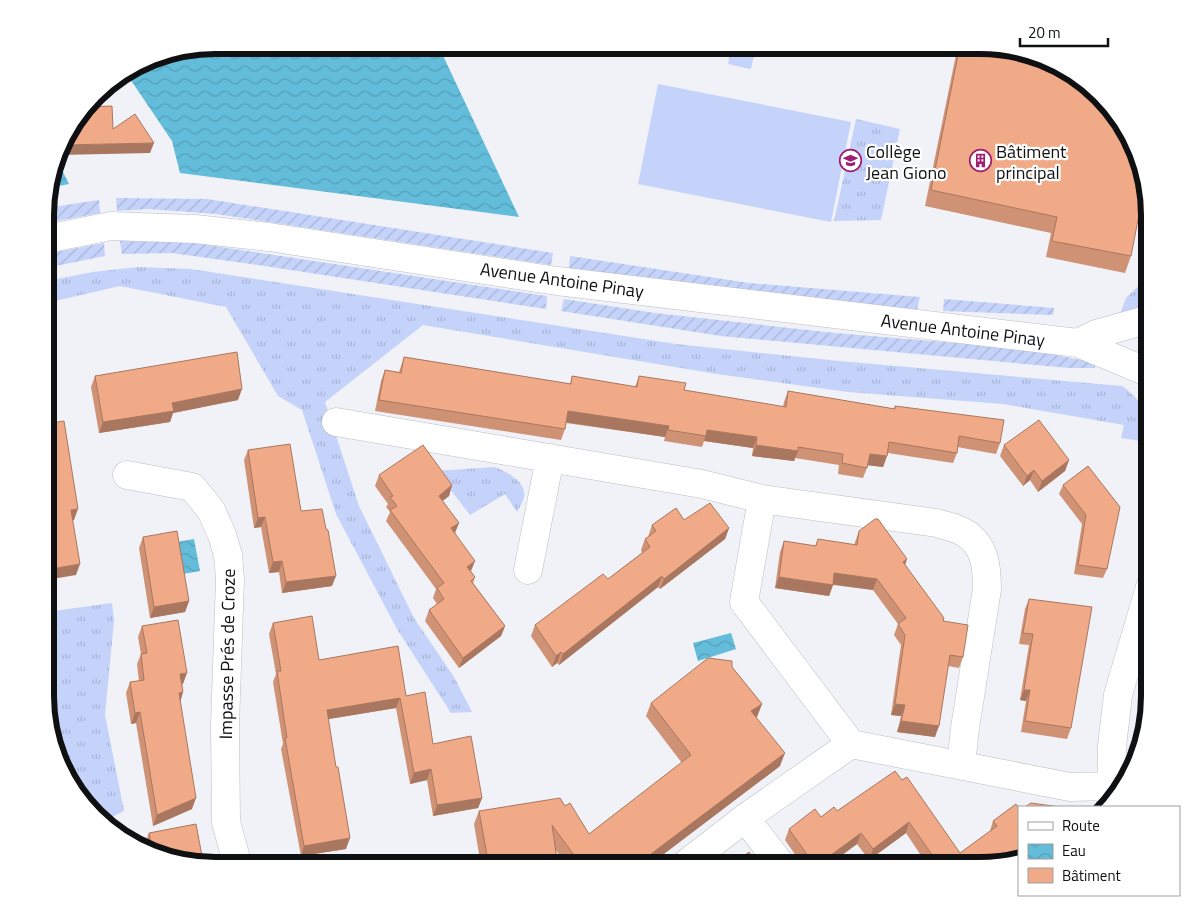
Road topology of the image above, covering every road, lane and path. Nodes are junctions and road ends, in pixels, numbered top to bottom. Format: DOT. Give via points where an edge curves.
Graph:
graph roads {
  1 [pos="54,237"];
  2 [pos="1141,322"];
  3 [pos="1078,343"];
  4 [pos="1141,369"];
  5 [pos="336,422"];
  6 [pos="550,458"];
  7 [pos="127,476"];
  8 [pos="762,499"];
  9 [pos="528,570"];
  10 [pos="1141,615"];
  11 [pos="850,744"];
  12 [pos="961,765"];
  13 [pos="1111,790"];
  14 [pos="1108,794"];
  15 [pos="745,818"];
  16 [pos="236,857"];
  17 [pos="695,857"];
  18 [pos="775,857"];
  1 -- 3 [label="street, Avenue Antoine Pinay" via="111,226 195,229 269,237 557,281"];
  2 -- 3 [label="street" via="1096,334"];
  3 -- 4 [label="street, Avenue Antoine Pinay"];
  5 -- 6 [label="street"];
  6 -- 8 [label="street" via="702,484"];
  6 -- 9 [label="street"];
  7 -- 16 [label="street, Impasse Prés de Croze" via="192,487 211,510 228,555 226,822"];
  8 -- 11 [label="street" via="744,602"];
  8 -- 12 [label="street" via="936,523 963,532 979,546 987,568 987,589"];
  10 -- 13 [label="street" via="1118,695"];
  11 -- 12 [label="street"];
  11 -- 15 [label="street"];
  12 -- 14 [label="street"];
  15 -- 17 [label="street"];
  15 -- 18 [label="street"];
}
